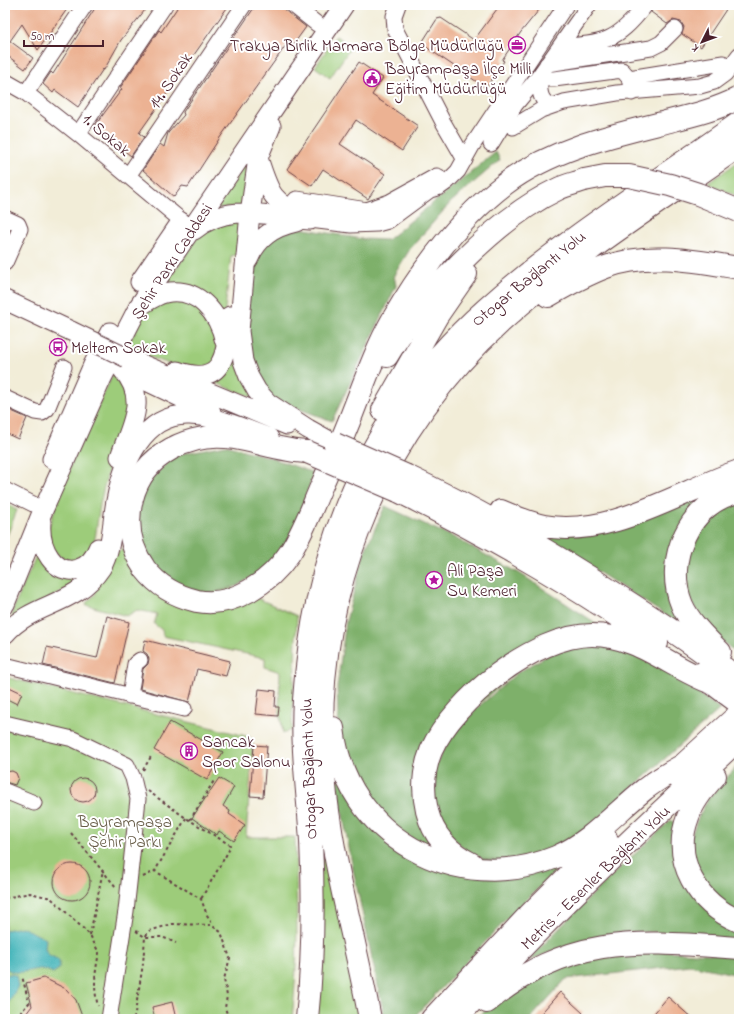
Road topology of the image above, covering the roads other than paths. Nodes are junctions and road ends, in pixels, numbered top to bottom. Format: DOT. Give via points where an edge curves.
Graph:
graph roads {
  1 [pos="85,5"];
  2 [pos="165,5"];
  3 [pos="244,5"];
  4 [pos="293,5"];
  5 [pos="331,5"];
  6 [pos="344,5"];
  7 [pos="398,5"];
  8 [pos="566,5"];
  9 [pos="589,5"];
  10 [pos="644,7"];
  11 [pos="317,24"];
  12 [pos="675,29"];
  13 [pos="560,47"];
  14 [pos="739,55"];
  15 [pos="724,63"];
  16 [pos="543,70"];
  17 [pos="629,78"];
  18 [pos="293,80"];
  19 [pos="5,81"];
  20 [pos="26,93"];
  21 [pos="632,93"];
  22 [pos="739,98"];
  23 [pos="552,106"];
  24 [pos="739,123"];
  25 [pos="513,127"];
  26 [pos="78,134"];
  27 [pos="490,144"];
  28 [pos="739,146"];
  29 [pos="258,158"];
  30 [pos="465,160"];
  31 [pos="128,176"];
  32 [pos="433,184"];
  33 [pos="297,202"];
  34 [pos="523,211"];
  35 [pos="739,211"];
  36 [pos="250,213"];
  37 [pos="5,218"];
  38 [pos="310,220"];
  39 [pos="182,221"];
  40 [pos="182,243"];
  41 [pos="241,261"];
  42 [pos="5,263"];
  43 [pos="739,268"];
  44 [pos="5,300"];
  45 [pos="139,306"];
  46 [pos="5,314"];
  47 [pos="70,338"];
  48 [pos="226,348"];
  49 [pos="124,364"];
  50 [pos="64,367"];
  51 [pos="436,391"];
  52 [pos="5,398"];
  53 [pos="246,429"];
  54 [pos="340,437"];
  55 [pos="307,452"];
  56 [pos="739,471"];
  57 [pos="402,483"];
  58 [pos="5,490"];
  59 [pos="739,492"];
  60 [pos="350,496"];
  61 [pos="37,510"];
  62 [pos="5,573"];
  63 [pos="5,604"];
  64 [pos="332,623"];
  65 [pos="5,634"];
  66 [pos="140,660"];
  67 [pos="5,665"];
  68 [pos="739,669"];
  69 [pos="739,680"];
  70 [pos="712,683"];
  71 [pos="130,696"];
  72 [pos="739,703"];
  73 [pos="184,709"];
  74 [pos="739,714"];
  75 [pos="5,722"];
  76 [pos="739,739"];
  77 [pos="739,751"];
  78 [pos="683,765"];
  79 [pos="5,791"];
  80 [pos="34,803"];
  81 [pos="488,870"];
  82 [pos="739,921"];
  83 [pos="739,948"];
  84 [pos="104,1014"];
  85 [pos="307,1019"];
  86 [pos="370,1019"];
  87 [pos="432,1019"];
  88 [pos="456,1019"];
  89 [pos="469,1019"];
  1 -- 20 [label="street"];
  2 -- 26 [label="street"];
  3 -- 31 [label="street, 14. Sokak"];
  4 -- 11 [label="street"];
  5 -- 11 [label="main road, Şehir Parkı Caddesi"];
  6 -- 18 [label="main road, Şehir Parkı Caddesi"];
  7 -- 30 [label="street" via="394,16 395,29"];
  8 -- 30 [label="street"];
  9 -- 13 [label="street"];
  10 -- 13 [label="street" via="620,34 604,42"];
  11 -- 39 [label="main road, Şehir Parkı Caddesi"];
  12 -- 16 [label="street" via="661,43 651,48"];
  13 -- 16 [label="street"];
  14 -- 21 [label="street" via="725,74 714,82 700,86"];
  15 -- 17 [label="street"];
  16 -- 17 [label="street" via="548,79 622,70"];
  16 -- 23 [label="street" via="540,95 545,104"];
  16 -- 25 [label="street"];
  16 -- 27 [label="street" via="515,105"];
  17 -- 21 [label="street"];
  18 -- 29 [label="main road"];
  18 -- 40 [label="main road, Şehir Parkı Caddesi"];
  19 -- 20 [label="street, 1. Sokak"];
  20 -- 26 [label="street, 1. Sokak"];
  21 -- 23 [label="street" via="597,96"];
  22 -- 54 [label="highway" via="696,114 579,146 544,161 505,184 450,236 415,284 392,321"];
  23 -- 25 [label="street"];
  24 -- 60 [label="highway, Otogar Bağlantı Yolu" via="566,245 479,315 448,346 413,388 373,450"];
  25 -- 27 [label="street"];
  26 -- 31 [label="street, 1. Sokak"];
  27 -- 30 [label="street"];
  28 -- 51 [label="highway, Otogar Bağlantı Yolu" via="568,267 522,303 460,362"];
  29 -- 36 [label="main road"];
  29 -- 38 [label="main road" via="269,189 278,201 285,208"];
  30 -- 32 [label="street" via="454,163"];
  31 -- 39 [label="street, 1. Sokak"];
  32 -- 33 [label="main road" via="367,212"];
  32 -- 38 [label="street" via="388,221 351,225"];
  34 -- 35 [label="highway, bridge" via="560,188 605,176 629,176 691,191"];
  34 -- 54 [label="highway" via="464,260 434,292 392,347"];
  34 -- 60 [label="highway" via="481,254 436,316 378,420 359,460"];
  36 -- 38 [label="main road"];
  36 -- 40 [label="main road" via="230,213 207,221"];
  36 -- 41 [label="main road"];
  37 -- 42 [label="street" via="18,224 20,229"];
  38 -- 41 [label="main road" via="274,229"];
  39 -- 61 [label="main road, Şehir Parkı Caddesi" via="140,282 96,358"];
  40 -- 45 [label="main road, Şehir Parkı Caddesi"];
  41 -- 48 [label="main road"];
  41 -- 54 [label="main road" via="239,331 243,361 249,377 268,403 308,429"];
  43 -- 51 [label="highway" via="653,258 607,267 571,283 539,302 515,320"];
  44 -- 47 [label="main road"];
  45 -- 48 [label="main road" via="164,294 189,294 211,310 223,334"];
  45 -- 61 [label="main road, Şehir Parkı Caddesi"];
  46 -- 47 [label="main road"];
  47 -- 49 [label="main road"];
  48 -- 49 [label="main road" via="220,365 213,372 203,376 192,376 167,367"];
  49 -- 53 [label="main road"];
  49 -- 54 [label="main road"];
  49 -- 61 [label="main road" via="135,391 136,411 107,499 95,558 90,564 73,570 59,566 50,558 43,546"];
  50 -- 52 [label="street" via="42,413"];
  51 -- 64 [label="highway, Otogar Bağlantı Yolu" via="394,452 370,499 348,556"];
  53 -- 55 [label="main road"];
  53 -- 65 [label="main road" via="189,415 175,416 151,428 132,454 122,479 107,553 101,567 88,584 71,597 27,616"];
  54 -- 55 [label="highway" via="295,544 280,565 250,590 233,598 201,602 169,590 155,581 144,567 131,539 131,503 138,481 146,469 167,450 185,442 215,437"];
  54 -- 57 [label="highway, bridge"];
  55 -- 57 [label="highway, bridge"];
  56 -- 57 [label="highway" via="622,518 582,527 545,526 526,521 450,489"];
  57 -- 69 [label="highway" via="479,511 584,574 691,644"];
  57 -- 70 [label="highway" via="458,521 578,591"];
  58 -- 61 [label="street"];
  59 -- 68 [label="highway" via="721,498 695,520 680,546 675,576 682,606 694,624"];
  60 -- 85 [label="highway, Otogar Bağlantı Yolu" via="317,597 304,697 304,760 311,842 312,958"];
  61 -- 62 [label="main road, Şehir Parkı Caddesi"];
  61 -- 63 [label="main road, Şehir Parkı Caddesi"];
  64 -- 81 [label="highway" via="332,705 335,739 342,767 350,784 374,818 402,843 449,864"];
  64 -- 86 [label="highway, Otogar Bağlantı Yolu" via="322,712 324,776 342,888"];
  66 -- 71 [label="street" via="135,664"];
  67 -- 71 [label="street"];
  70 -- 72 [label="highway"];
  70 -- 81 [label="highway" via="638,645 618,638 592,635 560,640 543,646 489,682 438,738 431,752 423,782 424,798 434,832 459,858"];
  71 -- 73 [label="street"];
  74 -- 78 [label="highway"];
  75 -- 84 [label="street" via="73,739 127,766 133,778 138,799 127,901"];
  76 -- 88 [label="highway, Metris - Esenler Bağlantı Yolu" via="606,864"];
  77 -- 82 [label="highway" via="706,786 694,803 687,818 683,846 685,863 700,894 716,909"];
  78 -- 81 [label="highway" via="650,786 588,838 567,851 524,866"];
  78 -- 87 [label="highway, Metris - Esenler Bağlantı Yolu" via="530,914"];
  79 -- 80 [label="street"];
  83 -- 89 [label="highway" via="647,942 590,948 531,970 510,983"];
}
